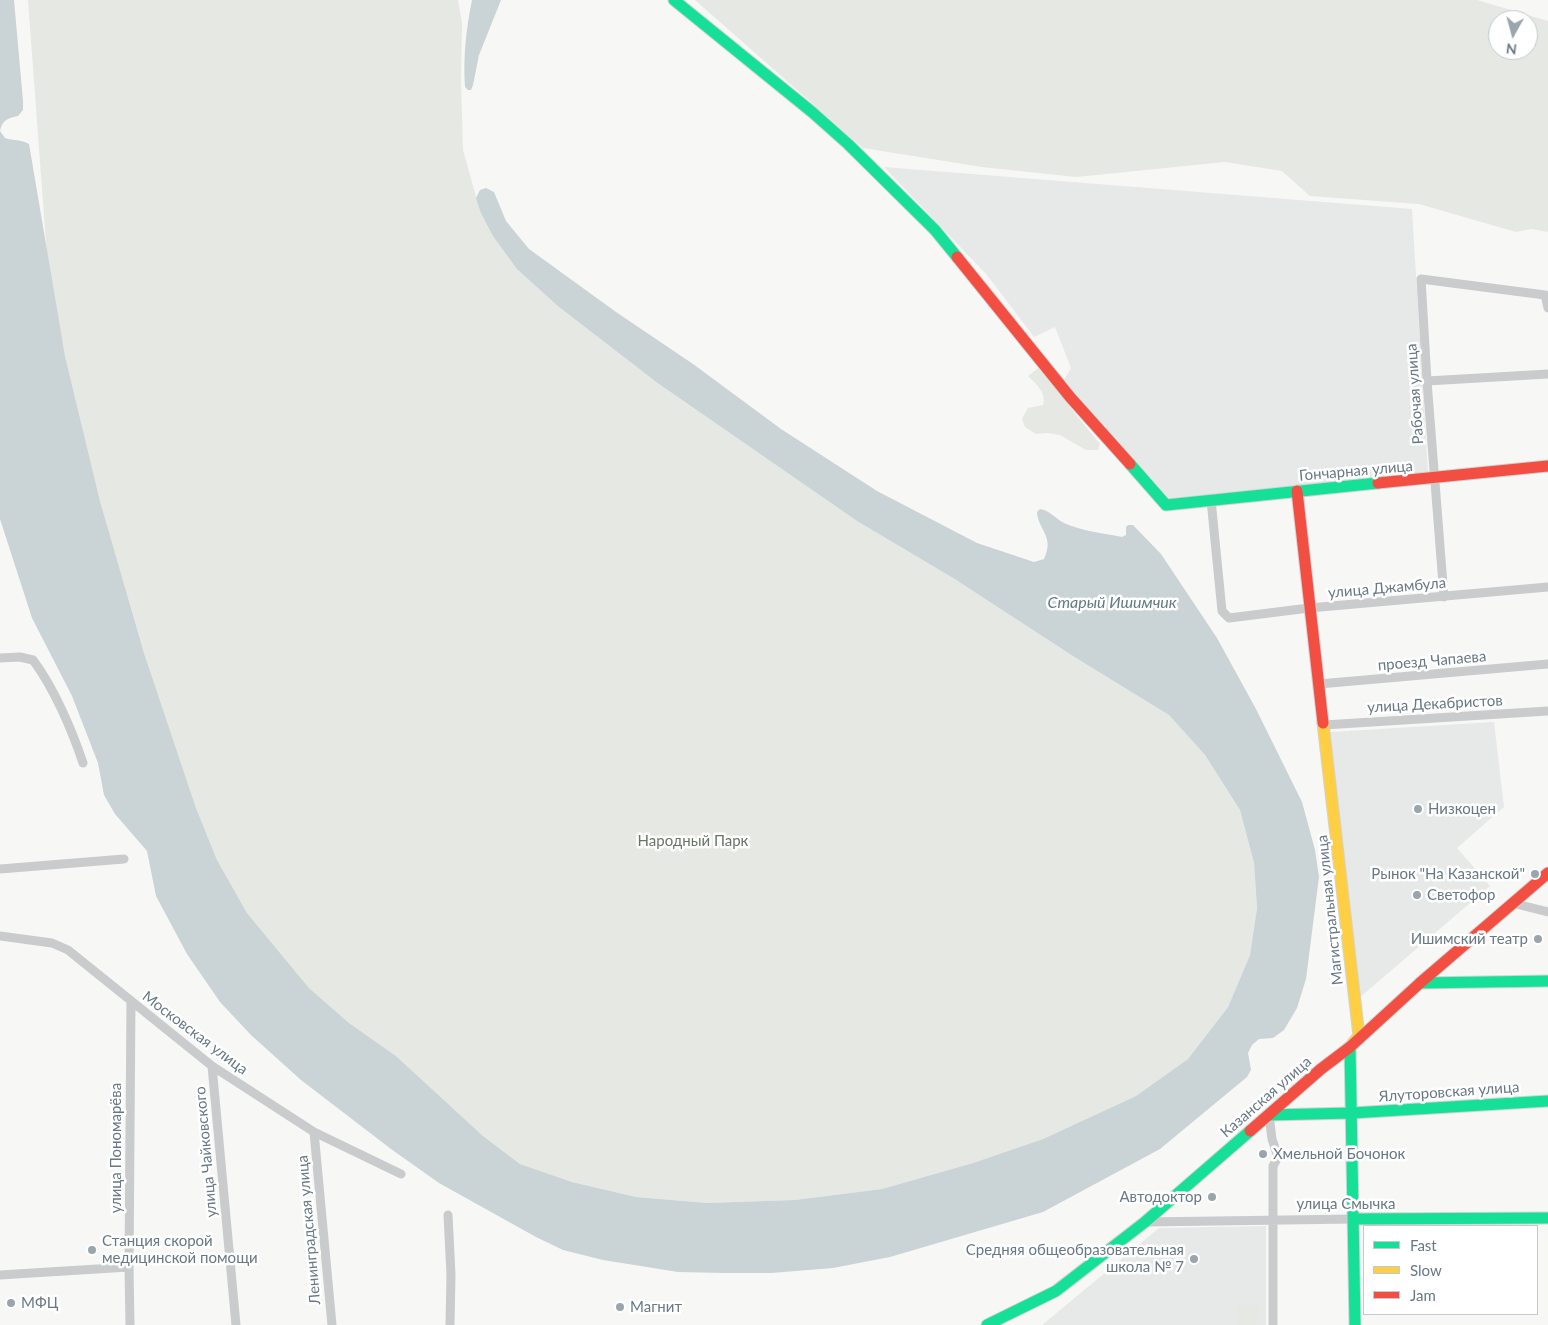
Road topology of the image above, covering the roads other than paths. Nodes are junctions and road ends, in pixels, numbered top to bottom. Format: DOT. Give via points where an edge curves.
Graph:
graph roads {
  1 [pos="674,0"];
  2 [pos="1548,308"];
  3 [pos="1548,374"];
  4 [pos="1427,381"];
  5 [pos="1548,466"];
  6 [pos="1435,478"];
  7 [pos="1297,491"];
  8 [pos="1212,500"];
  9 [pos="1548,587"];
  10 [pos="1444,597"];
  11 [pos="1309,608"];
  12 [pos="0,658"];
  13 [pos="1548,664"];
  14 [pos="1319,684"];
  15 [pos="1548,711"];
  16 [pos="1324,725"];
  17 [pos="83,763"];
  18 [pos="124,859"];
  19 [pos="0,869"];
  20 [pos="1548,873"];
  21 [pos="1512,904"];
  22 [pos="1548,912"];
  23 [pos="0,936"];
  24 [pos="1548,981"];
  25 [pos="1420,983"];
  26 [pos="131,1001"];
  27 [pos="1350,1048"];
  28 [pos="212,1066"];
  29 [pos="1312,1077"];
  30 [pos="1352,1085"];
  31 [pos="1548,1100"];
  32 [pos="1352,1113"];
  33 [pos="1269,1114"];
  34 [pos="314,1132"];
  35 [pos="401,1174"];
  36 [pos="448,1215"];
  37 [pos="1548,1218"];
  38 [pos="1272,1220"];
  39 [pos="1354,1220"];
  40 [pos="1145,1222"];
  41 [pos="1512,1222"];
  42 [pos="129,1267"];
  43 [pos="1360,1274"];
  44 [pos="0,1275"];
  45 [pos="130,1325"];
  46 [pos="236,1325"];
  47 [pos="332,1325"];
  48 [pos="450,1325"];
  49 [pos="989,1325"];
  50 [pos="1273,1325"];
  51 [pos="1355,1325"];
  1 -- 8 [label="street, Гончарная улица" via="812,112 935,230 1070,397 1166,505"];
  2 -- 4 [label="street, Рабочая улица" via="1546,295 1421,279"];
  3 -- 4 [label="street"];
  4 -- 6 [label="street, Рабочая улица"];
  5 -- 6 [label="street, Гончарная улица"];
  6 -- 7 [label="street, Гончарная улица"];
  6 -- 10 [label="street, Рабочая улица"];
  7 -- 8 [label="street, Гончарная улица"];
  7 -- 11 [label="street, Магистральная улица"];
  8 -- 11 [label="street, улица Джамбула" via="1222,611 1229,618"];
  9 -- 10 [label="street, улица Джамбула"];
  10 -- 11 [label="street, улица Джамбула"];
  11 -- 14 [label="street, Магистральная улица"];
  12 -- 17 [label="street" via="33,660 75,739"];
  13 -- 14 [label="street, проезд Чапаева"];
  14 -- 16 [label="street, Магистральная улица"];
  15 -- 16 [label="street, улица Декабристов"];
  16 -- 27 [label="street, Магистральная улица" via="1359,1036"];
  18 -- 19 [label="street"];
  20 -- 21 [label="street, Казанская улица"];
  21 -- 22 [label="street"];
  21 -- 25 [label="street, Казанская улица"];
  23 -- 26 [label="street, Московская улица" via="52,943 68,950"];
  24 -- 25 [label="street"];
  25 -- 27 [label="street, Казанская улица"];
  26 -- 28 [label="street, Московская улица"];
  26 -- 42 [label="street, улица Пономарёва"];
  27 -- 29 [label="street, Казанская улица"];
  27 -- 30 [label="street, Магистральная улица"];
  28 -- 34 [label="street, Московская улица"];
  28 -- 46 [label="street, улица Чайковского"];
  29 -- 30 [label="street" via="1334,1069 1343,1072"];
  29 -- 33 [label="street, Казанская улица"];
  30 -- 32 [label="street, Магистральная улица"];
  31 -- 32 [label="street, Ялуторовская улица"];
  32 -- 33 [label="street, Ялуторовская улица"];
  32 -- 39 [label="street, Магистральная улица"];
  33 -- 38 [label="street" via="1278,1157 1273,1166"];
  33 -- 40 [label="street, Казанская улица"];
  34 -- 35 [label="street, Московская улица"];
  34 -- 47 [label="street, Ленинградская улица"];
  36 -- 48 [label="street"];
  37 -- 41 [label="street, улица Смычка"];
  38 -- 39 [label="street, улица Смычка"];
  38 -- 40 [label="street, улица Смычка"];
  38 -- 50 [label="street"];
  39 -- 41 [label="street, улица Смычка"];
  39 -- 43 [label="street, Магистральная улица"];
  40 -- 49 [label="street, Казанская улица" via="1056,1291"];
  42 -- 44 [label="street"];
  42 -- 45 [label="street, улица Пономарёва"];
  43 -- 51 [label="street, Магистральная улица"];
}
